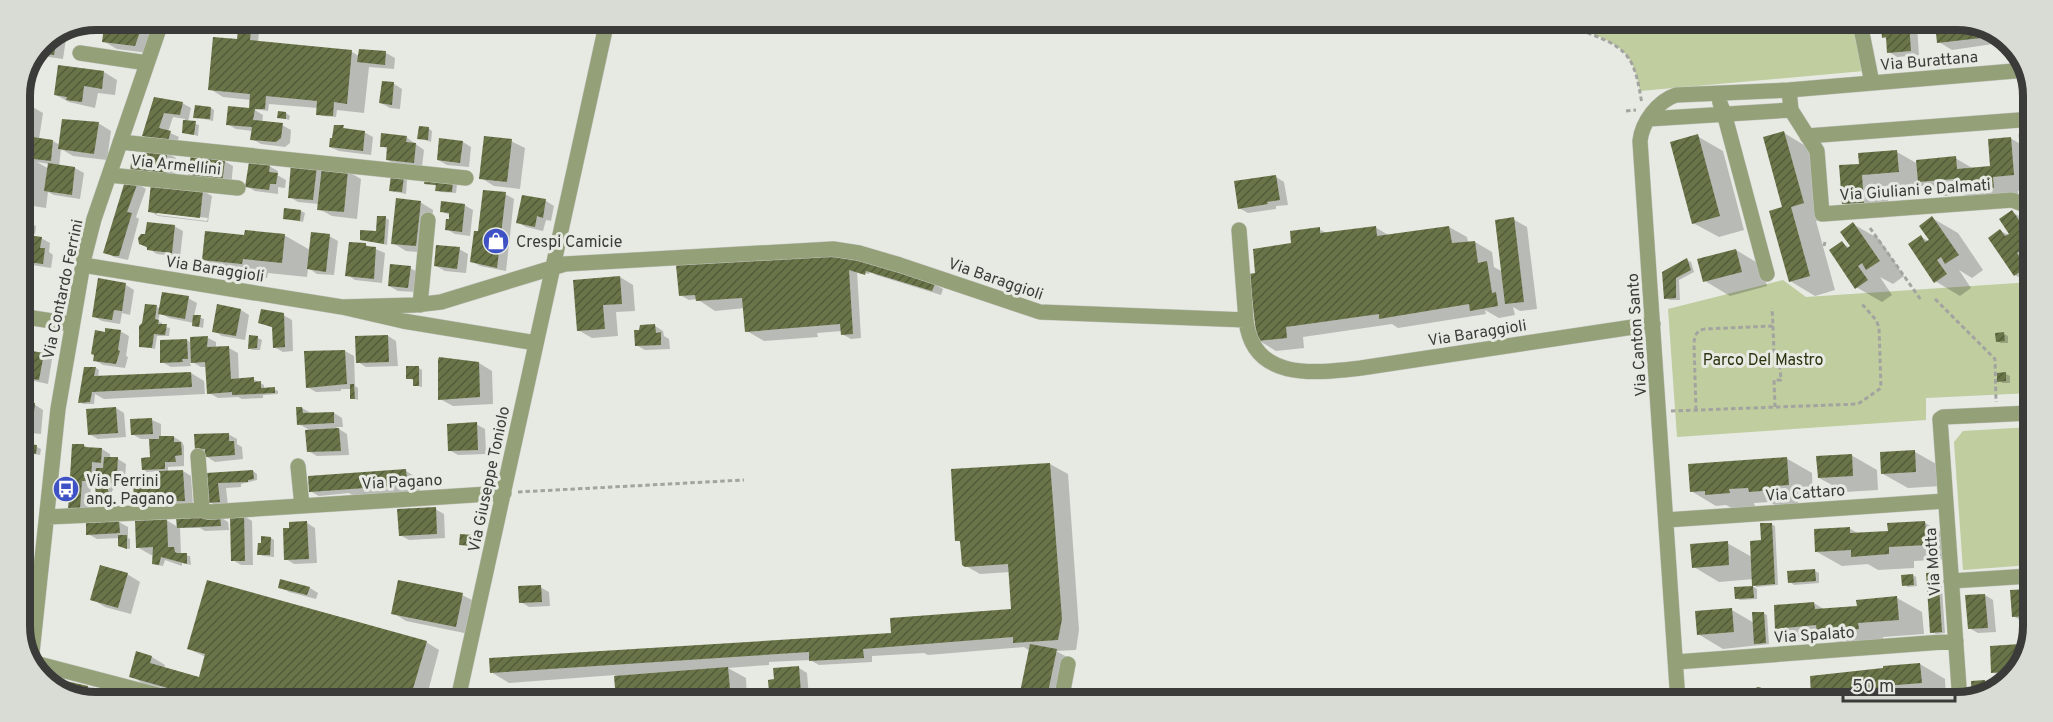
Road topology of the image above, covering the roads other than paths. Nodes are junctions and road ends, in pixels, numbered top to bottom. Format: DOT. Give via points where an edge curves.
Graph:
graph roads {
  1 [pos="159,30"];
  2 [pos="605,30"];
  3 [pos="1861,30"];
  4 [pos="80,53"];
  5 [pos="147,63"];
  6 [pos="2018,71"];
  7 [pos="1872,83"];
  8 [pos="1789,90"];
  9 [pos="1722,93"];
  10 [pos="1791,110"];
  11 [pos="1724,113"];
  12 [pos="1648,119"];
  13 [pos="2023,122"];
  14 [pos="1807,136"];
  15 [pos="120,142"];
  16 [pos="109,175"];
  17 [pos="466,178"];
  18 [pos="238,189"];
  19 [pos="2023,201"];
  20 [pos="428,220"];
  21 [pos="1239,230"];
  22 [pos="82,265"];
  23 [pos="554,266"];
  24 [pos="1767,274"];
  25 [pos="420,305"];
  26 [pos="342,307"];
  27 [pos="30,318"];
  28 [pos="1246,320"];
  29 [pos="71,324"];
  30 [pos="1653,324"];
  31 [pos="536,344"];
  32 [pos="2023,413"];
  33 [pos="198,456"];
  34 [pos="298,466"];
  35 [pos="504,493"];
  36 [pos="1945,501"];
  37 [pos="302,506"];
  38 [pos="201,510"];
  39 [pos="47,517"];
  40 [pos="1666,520"];
  41 [pos="2023,576"];
  42 [pos="1952,581"];
  43 [pos="1956,641"];
  44 [pos="33,644"];
  45 [pos="1676,662"];
  46 [pos="1068,664"];
  47 [pos="43,665"];
  48 [pos="146,692"];
  49 [pos="460,692"];
  50 [pos="1063,692"];
  51 [pos="1678,692"];
  52 [pos="1959,692"];
  1 -- 5 [label="street, Via Contardo Ferrini"];
  2 -- 23 [label="street, Via Giuseppe Toniolo"];
  3 -- 7 [label="street, Via Burattana"];
  4 -- 5 [label="street"];
  5 -- 15 [label="street, Via Contardo Ferrini"];
  6 -- 7 [label="street, Via Burattana"];
  7 -- 8 [label="street, Via Burattana"];
  8 -- 9 [label="street, Via Canton Santo"];
  8 -- 10 [label="street, Via Giuliani e Dalmati"];
  9 -- 11 [label="street" via="1719,101"];
  9 -- 12 [label="street, Via Canton Santo" via="1669,97"];
  10 -- 11 [label="street"];
  10 -- 14 [label="street, Via Giuliani e Dalmati"];
  11 -- 12 [label="street"];
  11 -- 24 [label="street"];
  12 -- 30 [label="street, Via Canton Santo" via="1640,141"];
  13 -- 14 [label="street"];
  14 -- 19 [label="street, Via Giuliani e Dalmati" via="1817,154 1822,214"];
  15 -- 16 [label="street, Via Contardo Ferrini"];
  15 -- 17 [label="street"];
  16 -- 18 [label="street, Via Armellini"];
  16 -- 22 [label="street, Via Contardo Ferrini"];
  20 -- 25 [label="street"];
  21 -- 28 [label="street"];
  22 -- 26 [label="street, Via Baraggioli"];
  22 -- 29 [label="street, Via Contardo Ferrini"];
  23 -- 25 [label="street, Via Baraggioli"];
  23 -- 28 [label="street, Via Baraggioli" via="833,249 900,264 1040,312"];
  23 -- 31 [label="street, Via Giuseppe Toniolo"];
  25 -- 26 [label="street, Via Baraggioli"];
  26 -- 31 [label="street, Via Baraggioli"];
  27 -- 29 [label="street"];
  28 -- 30 [label="street, Via Baraggioli" via="1253,346 1264,358 1285,368 1312,372"];
  29 -- 39 [label="street, Via Contardo Ferrini"];
  30 -- 40 [label="street, Via Canton Santo"];
  31 -- 35 [label="street, Via Giuseppe Toniolo"];
  32 -- 36 [label="street, Via Motta" via="1943,417 1940,421"];
  33 -- 38 [label="street"];
  34 -- 37 [label="street"];
  35 -- 37 [label="street, Via Pagano"];
  35 -- 49 [label="street, Via Giuseppe Toniolo"];
  36 -- 40 [label="street, Via Cattaro"];
  36 -- 42 [label="street, Via Motta"];
  37 -- 38 [label="street, Via Pagano"];
  38 -- 39 [label="street, Via Pagano"];
  39 -- 44 [label="street, Via Contardo Ferrini"];
  40 -- 45 [label="street, Via Canton Santo"];
  41 -- 42 [label="street"];
  42 -- 43 [label="street, Via Motta"];
  43 -- 45 [label="street, Via Spalato"];
  43 -- 52 [label="street, Via Motta"];
  45 -- 51 [label="street, Via Canton Santo"];
  46 -- 50 [label="street"];
  47 -- 48 [label="street, Via Contardo Ferrini"];
}
